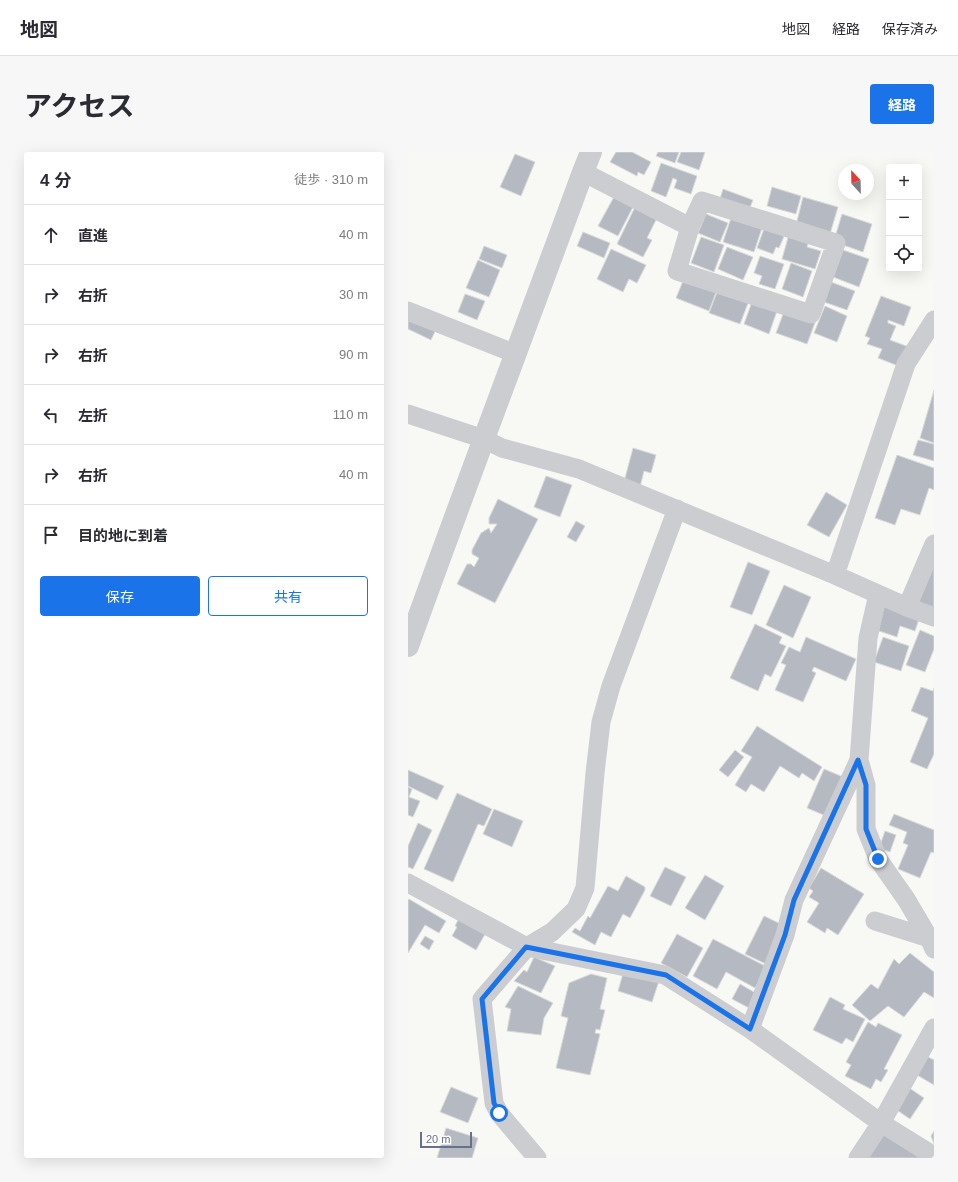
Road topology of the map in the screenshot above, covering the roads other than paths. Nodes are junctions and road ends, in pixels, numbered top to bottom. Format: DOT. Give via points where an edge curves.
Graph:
graph roads {
  1 [pos="591,152"];
  2 [pos="583,172"];
  3 [pos="690,227"];
  4 [pos="408,311"];
  5 [pos="934,320"];
  6 [pos="516,354"];
  7 [pos="408,414"];
  8 [pos="484,439"];
  9 [pos="677,509"];
  10 [pos="934,544"];
  11 [pos="835,575"];
  12 [pos="878,594"];
  13 [pos="906,607"];
  14 [pos="934,617"];
  15 [pos="408,646"];
  16 [pos="858,760"];
  17 [pos="408,883"];
  18 [pos="875,921"];
  19 [pos="932,943"];
  20 [pos="526,947"];
  21 [pos="934,1028"];
  22 [pos="750,1029"];
  23 [pos="881,1123"];
  24 [pos="934,1156"];
  25 [pos="537,1158"];
  26 [pos="858,1158"];
  1 -- 2 [label="street"];
  2 -- 3 [label="street"];
  2 -- 6 [label="street"];
  3 -- 3 [label="street" via="702,201 836,243 811,314 677,271"];
  4 -- 6 [label="street"];
  5 -- 11 [label="street" via="906,364"];
  6 -- 8 [label="street"];
  7 -- 8 [label="street"];
  8 -- 9 [label="street" via="502,448 579,469"];
  8 -- 15 [label="street"];
  9 -- 11 [label="street"];
  9 -- 20 [label="street" via="611,686 601,722 585,888 576,909 552,932"];
  10 -- 13 [label="street"];
  11 -- 12 [label="street"];
  12 -- 13 [label="street"];
  12 -- 16 [label="street" via="868,638"];
  13 -- 14 [label="street"];
  16 -- 19 [label="street" via="866,785 866,829 878,859 906,898"];
  16 -- 22 [label="street" via="794,900 785,935"];
  17 -- 20 [label="street"];
  18 -- 19 [label="street"];
  20 -- 22 [label="street" via="666,975"];
  20 -- 25 [label="street" via="482,999 494,1103 499,1113"];
  21 -- 23 [label="street"];
  22 -- 23 [label="street"];
  23 -- 24 [label="street"];
  23 -- 26 [label="street"];
}
